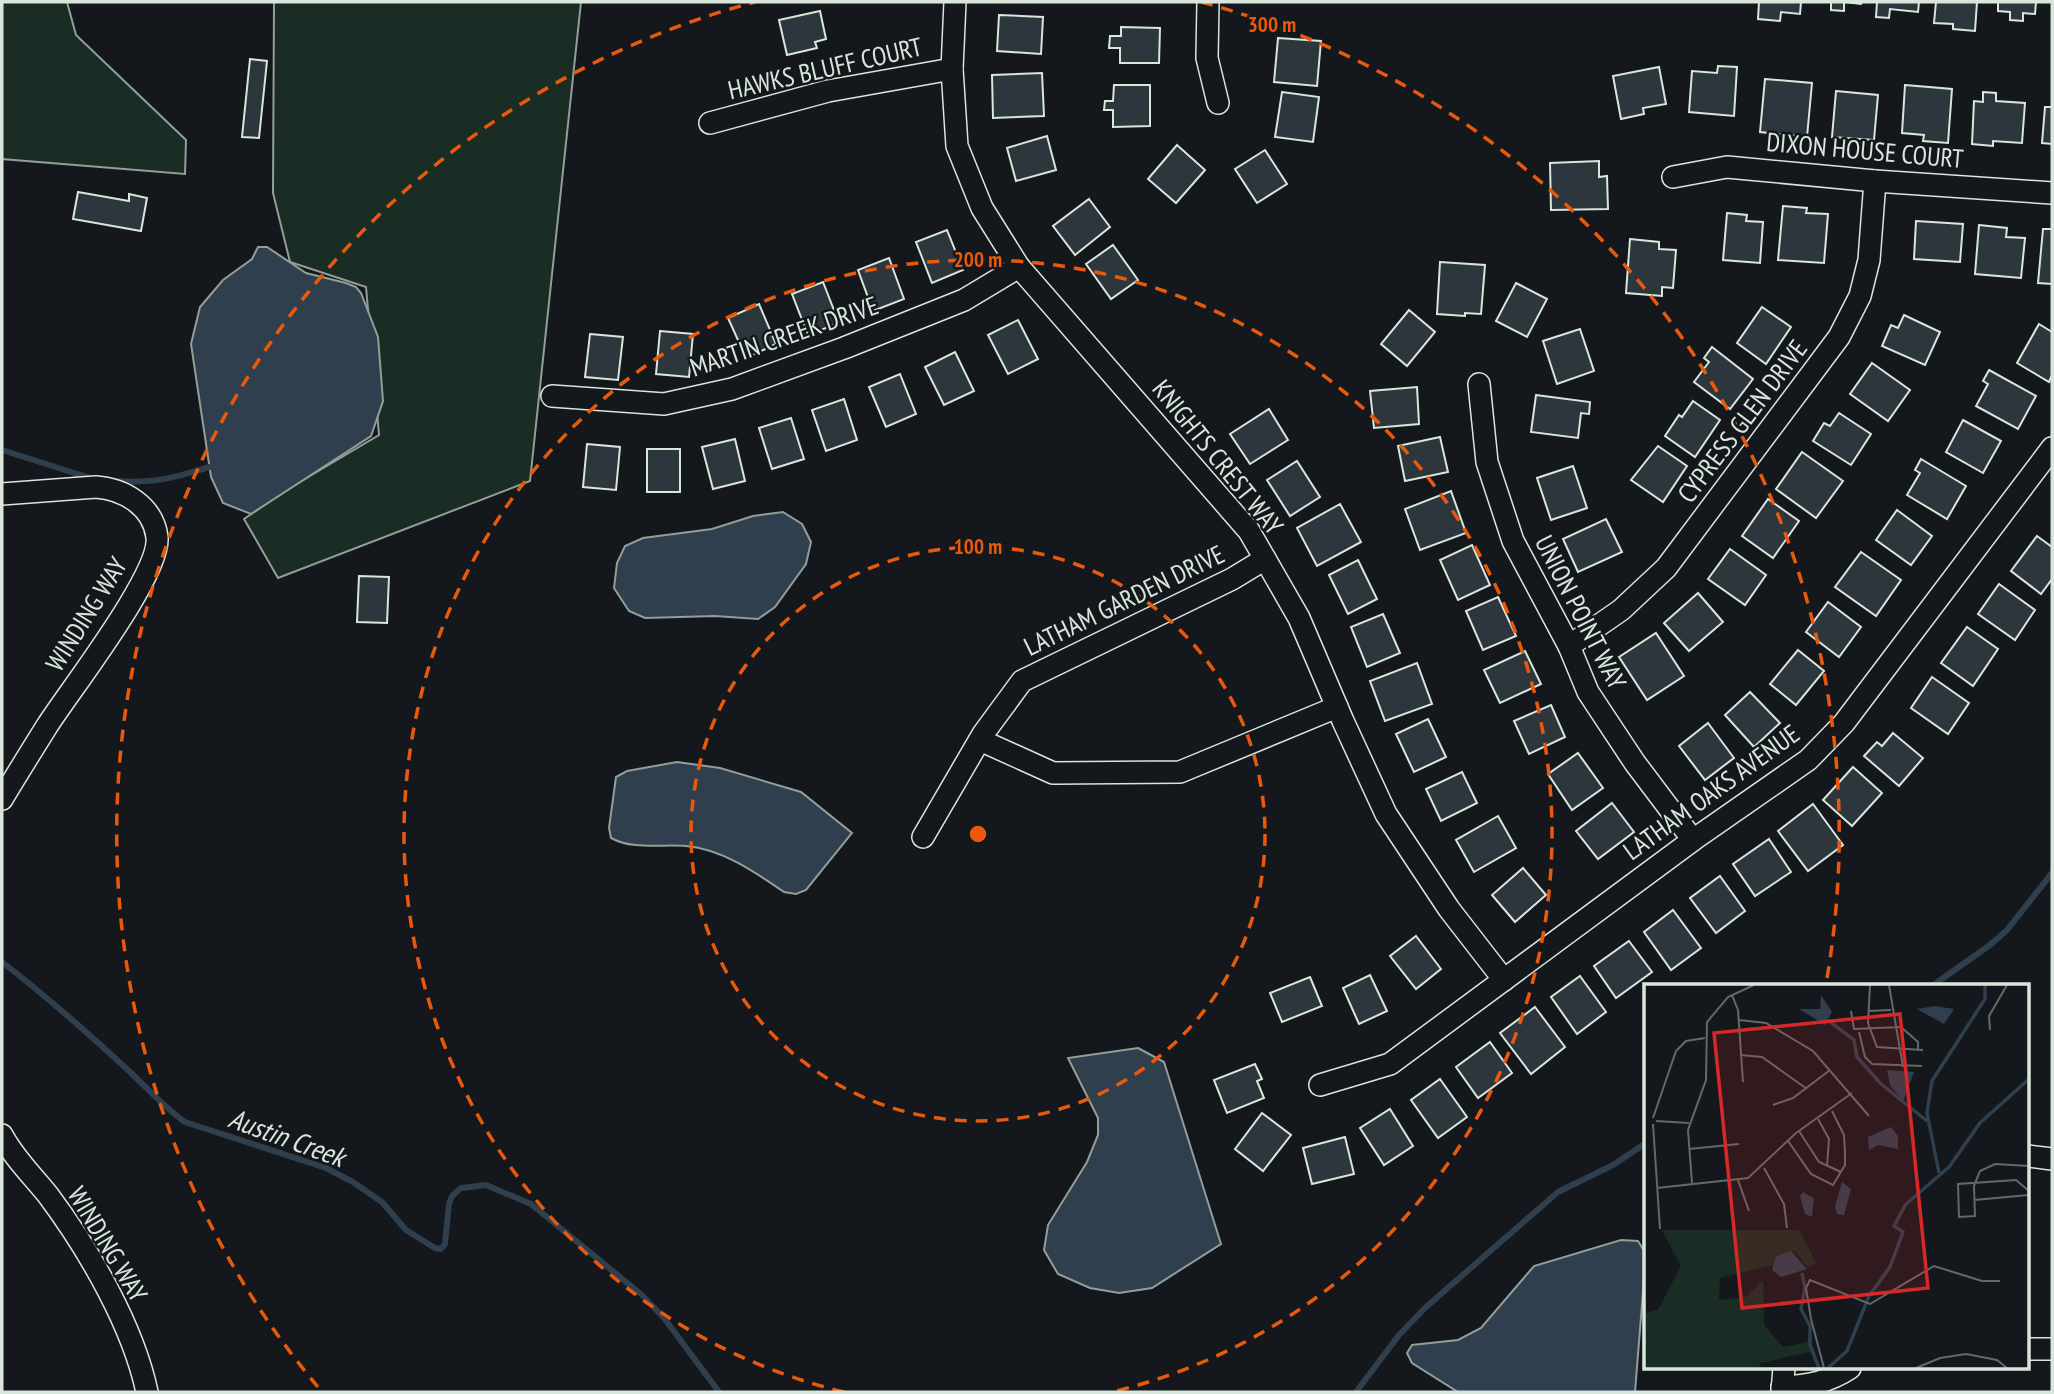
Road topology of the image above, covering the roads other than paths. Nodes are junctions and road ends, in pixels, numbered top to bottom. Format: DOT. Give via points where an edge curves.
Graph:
graph roads {
  1 [pos="955,2"];
  2 [pos="1208,2"];
  3 [pos="952,69"];
  4 [pos="1219,103"];
  5 [pos="710,123"];
  6 [pos="1673,177"];
  7 [pos="1875,181"];
  8 [pos="2052,193"];
  9 [pos="1019,267"];
  10 [pos="1479,384"];
  11 [pos="552,396"];
  12 [pos="2052,448"];
  13 [pos="2,494"];
  14 [pos="1265,559"];
  15 [pos="1569,646"];
  16 [pos="1337,707"];
  17 [pos="980,740"];
  18 [pos="2,799"];
  19 [pos="923,837"];
  20 [pos="1693,840"];
  21 [pos="1504,980"];
  22 [pos="1320,1085"];
  23 [pos="2,1135"];
  24 [pos="2030,1156"];
  25 [pos="2052,1159"];
  26 [pos="2030,1349"];
  27 [pos="2052,1349"];
  28 [pos="1847,1370"];
  29 [pos="1782,1382"];
  30 [pos="147,1392"];
  1 -- 3 [label="street, KNIGHTS CREST WAY"];
  2 -- 4 [label="street" via="1207,58"];
  3 -- 5 [label="street, HAWKS BLUFF COURT" via="828,91"];
  3 -- 9 [label="street, KNIGHTS CREST WAY" via="957,146 982,208"];
  6 -- 7 [label="street, DIXON HOUSE COURT" via="1727,167"];
  7 -- 8 [label="street, DIXON HOUSE COURT"];
  7 -- 15 [label="street, CYPRESS GLEN DRIVE" via="1869,260 1860,296 1839,337 1666,568 1621,610"];
  9 -- 11 [label="street, MARTIN CREEK DRIVE" via="964,300 732,389 664,404"];
  9 -- 14 [label="street, KNIGHTS CREST WAY" via="1249,531"];
  10 -- 15 [label="street, UNION POINT WAY" via="1488,462 1513,541"];
  12 -- 20 [label="street, LATHAM OAKS AVENUE" via="1844,723 1808,760"];
  13 -- 18 [label="street, WINDING WAY" via="111,488 144,509 157,539 135,597"];
  14 -- 16 [label="street, KNIGHTS CREST WAY" via="1299,618"];
  14 -- 17 [label="street, LATHAM GARDEN DRIVE" via="1022,681"];
  15 -- 20 [label="street, UNION POINT WAY" via="1588,692"];
  16 -- 17 [label="street" via="1180,772 1053,773"];
  16 -- 21 [label="street, KNIGHTS CREST WAY" via="1386,814 1449,909"];
  17 -- 19 [label="street, LATHAM GARDEN DRIVE"];
  20 -- 21 [label="street, LATHAM OAKS AVENUE"];
  21 -- 22 [label="street, LATHAM OAKS AVENUE" via="1390,1064"];
  23 -- 30 [label="street, WINDING WAY" via="12,1154 48,1195 115,1305 140,1362"];
  24 -- 25 [label="street"];
  26 -- 27 [label="street"];
  28 -- 29 [label="street" via="1806,1387"];
}
